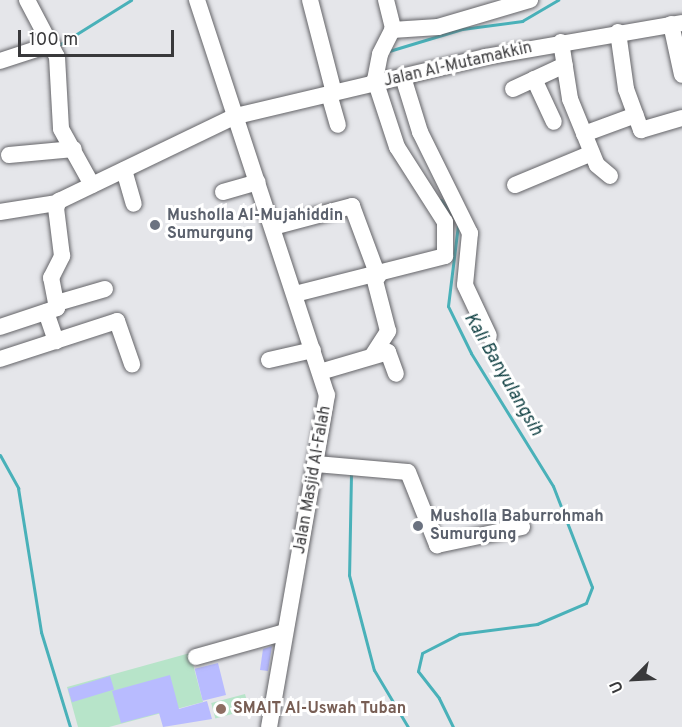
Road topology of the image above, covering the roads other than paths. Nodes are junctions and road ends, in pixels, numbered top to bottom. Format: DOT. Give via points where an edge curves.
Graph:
graph roads {
  1 [pos="27,0"];
  2 [pos="197,0"];
  3 [pos="310,0"];
  4 [pos="386,0"];
  5 [pos="531,0"];
  6 [pos="508,4"];
  7 [pos="676,24"];
  8 [pos="392,30"];
  9 [pos="618,32"];
  10 [pos="561,42"];
  11 [pos="53,47"];
  12 [pos="0,62"];
  13 [pos="565,65"];
  14 [pos="682,75"];
  15 [pos="402,77"];
  16 [pos="534,79"];
  17 [pos="376,83"];
  18 [pos="513,89"];
  19 [pos="332,93"];
  20 [pos="636,115"];
  21 [pos="236,116"];
  22 [pos="682,118"];
  23 [pos="554,122"];
  24 [pos="338,125"];
  25 [pos="584,134"];
  26 [pos="74,149"];
  27 [pos="592,153"];
  28 [pos="9,155"];
  29 [pos="124,170"];
  30 [pos="610,176"];
  31 [pos="258,182"];
  32 [pos="92,185"];
  33 [pos="515,185"];
  34 [pos="223,192"];
  35 [pos="57,203"];
  36 [pos="134,204"];
  37 [pos="0,212"];
  38 [pos="273,227"];
  39 [pos="376,277"];
  40 [pos="105,289"];
  41 [pos="295,294"];
  42 [pos="52,308"];
  43 [pos="0,327"];
  44 [pos="489,336"];
  45 [pos="56,341"];
  46 [pos="313,350"];
  47 [pos="372,356"];
  48 [pos="0,359"];
  49 [pos="269,360"];
  50 [pos="132,364"];
  51 [pos="321,372"];
  52 [pos="396,374"];
  53 [pos="316,464"];
  54 [pos="522,526"];
  55 [pos="285,632"];
  56 [pos="196,657"];
  57 [pos="269,727"];
  1 -- 11 [label="street"];
  2 -- 21 [label="street, Jalan Masjid Al-Falah"];
  3 -- 19 [label="street"];
  4 -- 8 [label="street"];
  5 -- 6 [label="street"];
  6 -- 8 [label="street" via="438,27"];
  7 -- 9 [label="street, Jalan Al-Mutamakkin"];
  7 -- 14 [label="street"];
  8 -- 17 [label="street" via="379,56"];
  9 -- 10 [label="street, Jalan Al-Mutamakkin"];
  9 -- 20 [label="street" via="626,88"];
  10 -- 13 [label="street"];
  10 -- 15 [label="street, Jalan Al-Mutamakkin"];
  11 -- 12 [label="street"];
  11 -- 26 [label="street" via="60,124"];
  13 -- 16 [label="street"];
  13 -- 25 [label="street" via="570,98"];
  15 -- 17 [label="street, Jalan Al-Mutamakkin"];
  15 -- 44 [label="street" via="420,132 470,235 465,285"];
  16 -- 18 [label="street"];
  16 -- 23 [label="street"];
  17 -- 19 [label="street, Jalan Al-Mutamakkin"];
  17 -- 39 [label="street" via="397,147 445,222 445,254"];
  19 -- 21 [label="street, Jalan Al-Mutamakkin"];
  19 -- 24 [label="street"];
  20 -- 22 [label="street" via="643,130"];
  20 -- 25 [label="street"];
  21 -- 29 [label="street, Jalan Al-Mutamakkin"];
  21 -- 31 [label="street, Jalan Masjid Al-Falah"];
  25 -- 27 [label="street"];
  26 -- 28 [label="street"];
  26 -- 32 [label="street"];
  27 -- 30 [label="street" via="598,166"];
  27 -- 33 [label="street"];
  29 -- 32 [label="street, Jalan Al-Mutamakkin"];
  29 -- 36 [label="street"];
  31 -- 34 [label="street"];
  31 -- 38 [label="street, Jalan Masjid Al-Falah"];
  32 -- 35 [label="street, Jalan Al-Mutamakkin"];
  35 -- 37 [label="street, Jalan Al-Mutamakkin"];
  35 -- 42 [label="street" via="62,256 51,278"];
  38 -- 39 [label="street" via="352,206"];
  38 -- 41 [label="street, Jalan Masjid Al-Falah"];
  39 -- 41 [label="street"];
  39 -- 47 [label="street" via="388,331"];
  40 -- 42 [label="street"];
  41 -- 46 [label="street, Jalan Masjid Al-Falah"];
  42 -- 43 [label="street"];
  42 -- 45 [label="street"];
  45 -- 48 [label="street"];
  45 -- 50 [label="street" via="118,321"];
  46 -- 49 [label="street"];
  46 -- 51 [label="street, Jalan Masjid Al-Falah"];
  47 -- 51 [label="street"];
  47 -- 52 [label="street" via="388,352"];
  51 -- 53 [label="street, Jalan Masjid Al-Falah" via="327,399"];
  53 -- 54 [label="street" via="408,472 437,545"];
  53 -- 55 [label="street, Jalan Masjid Al-Falah"];
  55 -- 56 [label="street"];
  55 -- 57 [label="street, Jalan Masjid Al-Falah"];
}
